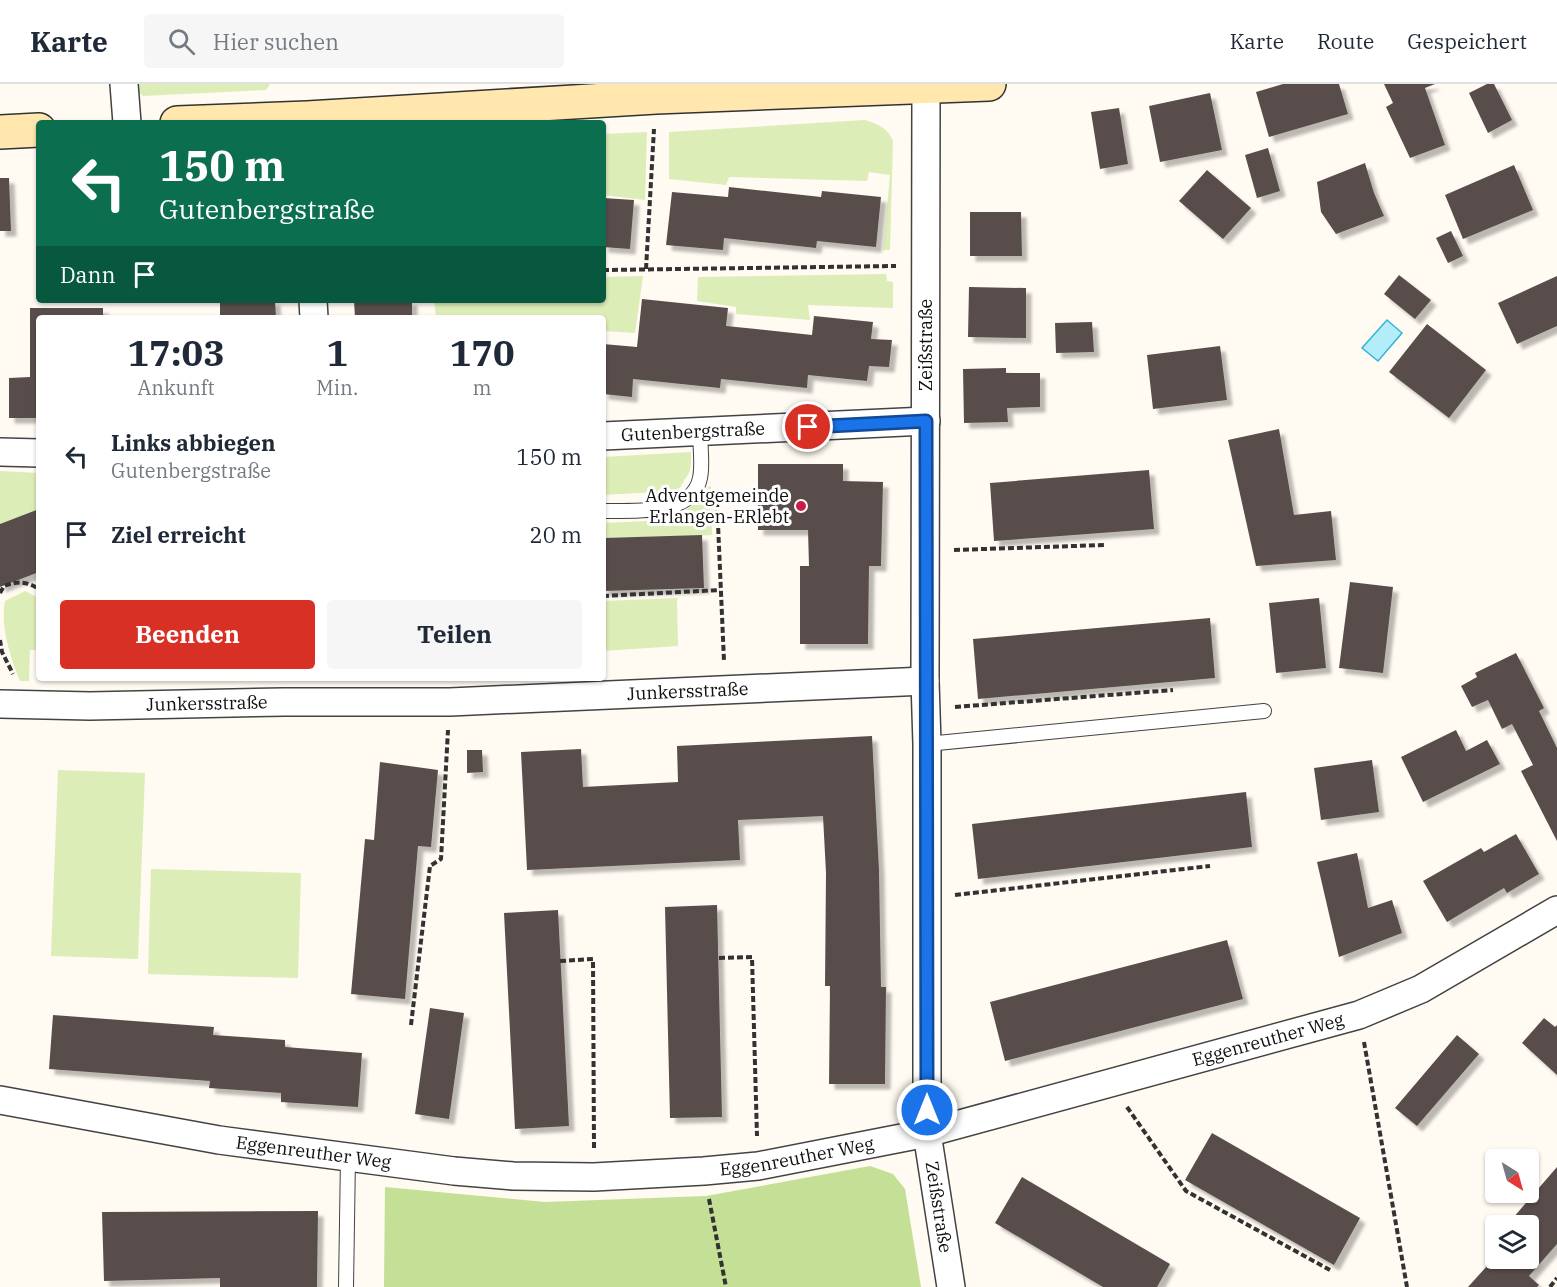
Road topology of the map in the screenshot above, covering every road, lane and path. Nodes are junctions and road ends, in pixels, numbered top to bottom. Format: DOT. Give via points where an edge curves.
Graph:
graph roads {
  1 [pos="124,84"];
  2 [pos="989,84"];
  3 [pos="926,88"];
  4 [pos="656,97"];
  5 [pos="127,120"];
  6 [pos="307,120"];
  7 [pos="36,130"];
  8 [pos="0,132"];
  9 [pos="926,265"];
  10 [pos="646,269"];
  11 [pos="606,270"];
  12 [pos="926,421"];
  13 [pos="700,432"];
  14 [pos="606,436"];
  15 [pos="0,452"];
  16 [pos="36,453"];
  17 [pos="717,499"];
  18 [pos="606,511"];
  19 [pos="1104,545"];
  20 [pos="925,552"];
  21 [pos="36,588"];
  22 [pos="720,590"];
  23 [pos="0,593"];
  24 [pos="606,596"];
  25 [pos="925,681"];
  26 [pos="725,689"];
  27 [pos="1173,690"];
  28 [pos="450,702"];
  29 [pos="0,704"];
  30 [pos="926,710"];
  31 [pos="1264,711"];
  32 [pos="927,744"];
  33 [pos="1210,866"];
  34 [pos="927,898"];
  35 [pos="1557,910"];
  36 [pos="719,958"];
  37 [pos="560,961"];
  38 [pos="1359,1015"];
  39 [pos="411,1025"];
  40 [pos="1112,1084"];
  41 [pos="0,1100"];
  42 [pos="927,1133"];
  43 [pos="348,1157"];
  44 [pos="758,1166"];
  45 [pos="704,1171"];
  46 [pos="594,1177"];
  47 [pos="1330,1270"];
  48 [pos="1557,1278"];
  49 [pos="346,1287"];
  50 [pos="726,1287"];
  51 [pos="951,1287"];
  52 [pos="1407,1287"];
  53 [pos="1550,1287"];
  1 -- 5 [label="street"];
  2 -- 3 [label="street"];
  3 -- 4 [label="street"];
  3 -- 9 [label="street, Zeißstraße"];
  4 -- 6 [label="street"];
  4 -- 10 [label="path"];
  7 -- 8 [label="street"];
  9 -- 10 [label="path"];
  9 -- 12 [label="street, Zeißstraße"];
  10 -- 11 [label="path"];
  12 -- 13 [label="street, Gutenbergstraße"];
  12 -- 20 [label="street, Zeißstraße"];
  13 -- 14 [label="street, Gutenbergstraße"];
  13 -- 18 [label="lane" via="701,476 688,498 666,508"];
  15 -- 16 [label="street"];
  17 -- 22 [label="path"];
  19 -- 20 [label="path"];
  20 -- 25 [label="street, Zeißstraße"];
  21 -- 23 [label="path" via="18,581 4,586"];
  22 -- 24 [label="path"];
  22 -- 26 [label="path"];
  25 -- 26 [label="street, Junkersstraße"];
  25 -- 30 [label="street, Zeißstraße"];
  26 -- 28 [label="street, Junkersstraße"];
  27 -- 30 [label="path"];
  28 -- 29 [label="street, Junkersstraße"];
  28 -- 39 [label="path" via="441,859 430,866"];
  30 -- 32 [label="street, Zeißstraße"];
  31 -- 32 [label="lane"];
  32 -- 34 [label="street, Zeißstraße"];
  33 -- 34 [label="path"];
  34 -- 42 [label="street, Zeißstraße"];
  35 -- 38 [label="street, Eggenreuther Weg" via="1421,989"];
  36 -- 44 [label="path" via="752,957"];
  37 -- 46 [label="path" via="593,959"];
  38 -- 40 [label="street, Eggenreuther Weg"];
  38 -- 52 [label="path"];
  40 -- 42 [label="street, Eggenreuther Weg"];
  40 -- 47 [label="path" via="1186,1191"];
  41 -- 43 [label="street, Eggenreuther Weg" via="219,1140"];
  42 -- 44 [label="street, Eggenreuther Weg"];
  42 -- 51 [label="street, Zeißstraße"];
  43 -- 46 [label="street, Eggenreuther Weg" via="513,1176"];
  43 -- 49 [label="lane"];
  44 -- 45 [label="street, Eggenreuther Weg"];
  45 -- 46 [label="street, Eggenreuther Weg"];
  45 -- 50 [label="path"];
  48 -- 53 [label="path"];
}
